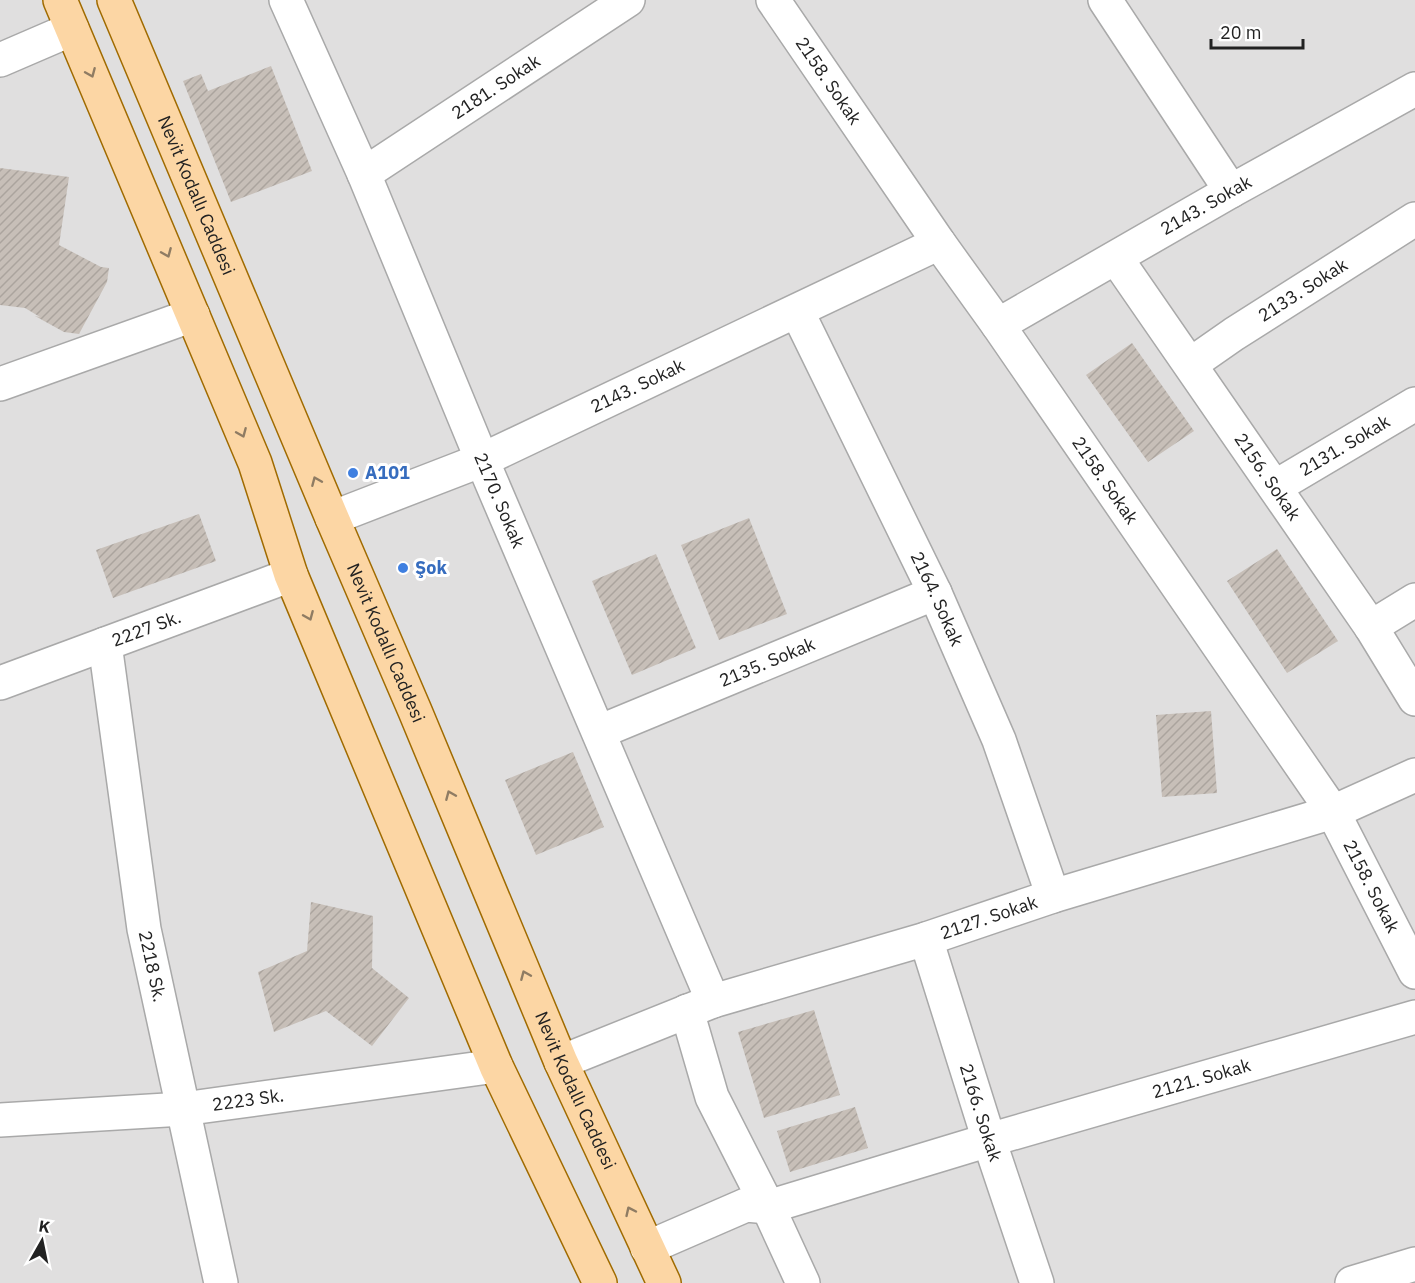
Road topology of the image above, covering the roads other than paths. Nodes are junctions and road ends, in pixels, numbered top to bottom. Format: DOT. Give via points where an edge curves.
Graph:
graph roads {
  1 [pos="114,0"];
  2 [pos="286,0"];
  3 [pos="628,0"];
  4 [pos="773,0"];
  5 [pos="1105,0"];
  6 [pos="66,14"];
  7 [pos="0,60"];
  8 [pos="1415,89"];
  9 [pos="363,174"];
  10 [pos="1231,191"];
  11 [pos="1415,219"];
  12 [pos="939,243"];
  13 [pos="1116,258"];
  14 [pos="797,310"];
  15 [pos="193,315"];
  16 [pos="998,326"];
  17 [pos="1191,364"];
  18 [pos="0,384"];
  19 [pos="1415,404"];
  20 [pos="482,460"];
  21 [pos="1275,487"];
  22 [pos="332,518"];
  23 [pos="291,575"];
  24 [pos="935,593"];
  25 [pos="1415,600"];
  26 [pos="1371,627"];
  27 [pos="105,644"];
  28 [pos="0,683"];
  29 [pos="1415,699"];
  30 [pos="599,732"];
  31 [pos="1415,775"];
  32 [pos="1334,812"];
  33 [pos="1053,896"];
  34 [pos="926,939"];
  35 [pos="1415,972"];
  36 [pos="700,1006"];
  37 [pos="1415,1017"];
  38 [pos="561,1062"];
  39 [pos="496,1066"];
  40 [pos="183,1110"];
  41 [pos="0,1120"];
  42 [pos="989,1140"];
  43 [pos="768,1207"];
  44 [pos="647,1248"];
  45 [pos="1415,1264"];
  46 [pos="221,1283"];
  47 [pos="600,1283"];
  48 [pos="664,1283"];
  49 [pos="803,1283"];
  50 [pos="1037,1283"];
  51 [pos="1352,1283"];
  22 -- 1 [label="main road, Nevit Kodallı Caddesi, one-way"];
  2 -- 9 [label="street, 2170. Sokak"];
  3 -- 9 [label="street, 2181. Sokak"];
  4 -- 12 [label="street, 2158. Sokak"];
  5 -- 10 [label="street"];
  6 -- 7 [label="street"];
  6 -- 15 [label="main road, one-way"];
  8 -- 10 [label="street, 2143. Sokak"];
  9 -- 20 [label="street, 2170. Sokak"];
  10 -- 13 [label="street, 2143. Sokak"];
  11 -- 17 [label="street, 2133. Sokak"];
  12 -- 14 [label="street, 2143. Sokak"];
  12 -- 16 [label="street, 2158. Sokak"];
  13 -- 16 [label="street, 2143. Sokak"];
  13 -- 17 [label="street, 2156. Sokak"];
  14 -- 20 [label="street, 2143. Sokak"];
  14 -- 24 [label="street, 2164. Sokak"];
  15 -- 18 [label="street"];
  15 -- 23 [label="main road, one-way" via="255,463"];
  16 -- 32 [label="street, 2158. Sokak"];
  17 -- 21 [label="street, 2156. Sokak"];
  19 -- 21 [label="street, 2131. Sokak"];
  20 -- 22 [label="street, 2143. Sokak"];
  20 -- 30 [label="street, 2170. Sokak"];
  21 -- 26 [label="street, 2156. Sokak"];
  38 -- 22 [label="main road, Nevit Kodallı Caddesi, one-way"];
  23 -- 27 [label="street, 2227 Sk."];
  23 -- 39 [label="main road, one-way"];
  24 -- 30 [label="street, 2135. Sokak"];
  24 -- 33 [label="street, 2164. Sokak" via="999,740"];
  25 -- 26 [label="street"];
  26 -- 29 [label="street, 2156. Sokak"];
  27 -- 28 [label="street, 2227 Sk."];
  27 -- 40 [label="street, 2218 Sk." via="144,928"];
  30 -- 36 [label="street, 2170. Sokak"];
  31 -- 32 [label="street, 2127. Sokak"];
  32 -- 33 [label="street, 2127. Sokak"];
  32 -- 35 [label="street, 2158. Sokak"];
  33 -- 34 [label="street, 2127. Sokak"];
  34 -- 36 [label="street, 2127. Sokak"];
  34 -- 42 [label="street, 2166. Sokak"];
  36 -- 38 [label="street, 2127. Sokak"];
  36 -- 43 [label="street, 2170. Sokak" via="712,1097"];
  37 -- 42 [label="street, 2121. Sokak"];
  44 -- 38 [label="main road, Nevit Kodallı Caddesi, one-way"];
  39 -- 40 [label="street, 2223 Sk."];
  39 -- 47 [label="main road"];
  40 -- 41 [label="street, 2223 Sk."];
  40 -- 46 [label="street, 2218 Sk."];
  42 -- 43 [label="street, 2121. Sokak"];
  42 -- 50 [label="street, 2166. Sokak"];
  43 -- 44 [label="street, 2121. Sokak" via="746,1205"];
  43 -- 49 [label="street, 2170. Sokak"];
  44 -- 48 [label="main road, Nevit Kodallı Caddesi"];
  45 -- 51 [label="street"];
}
